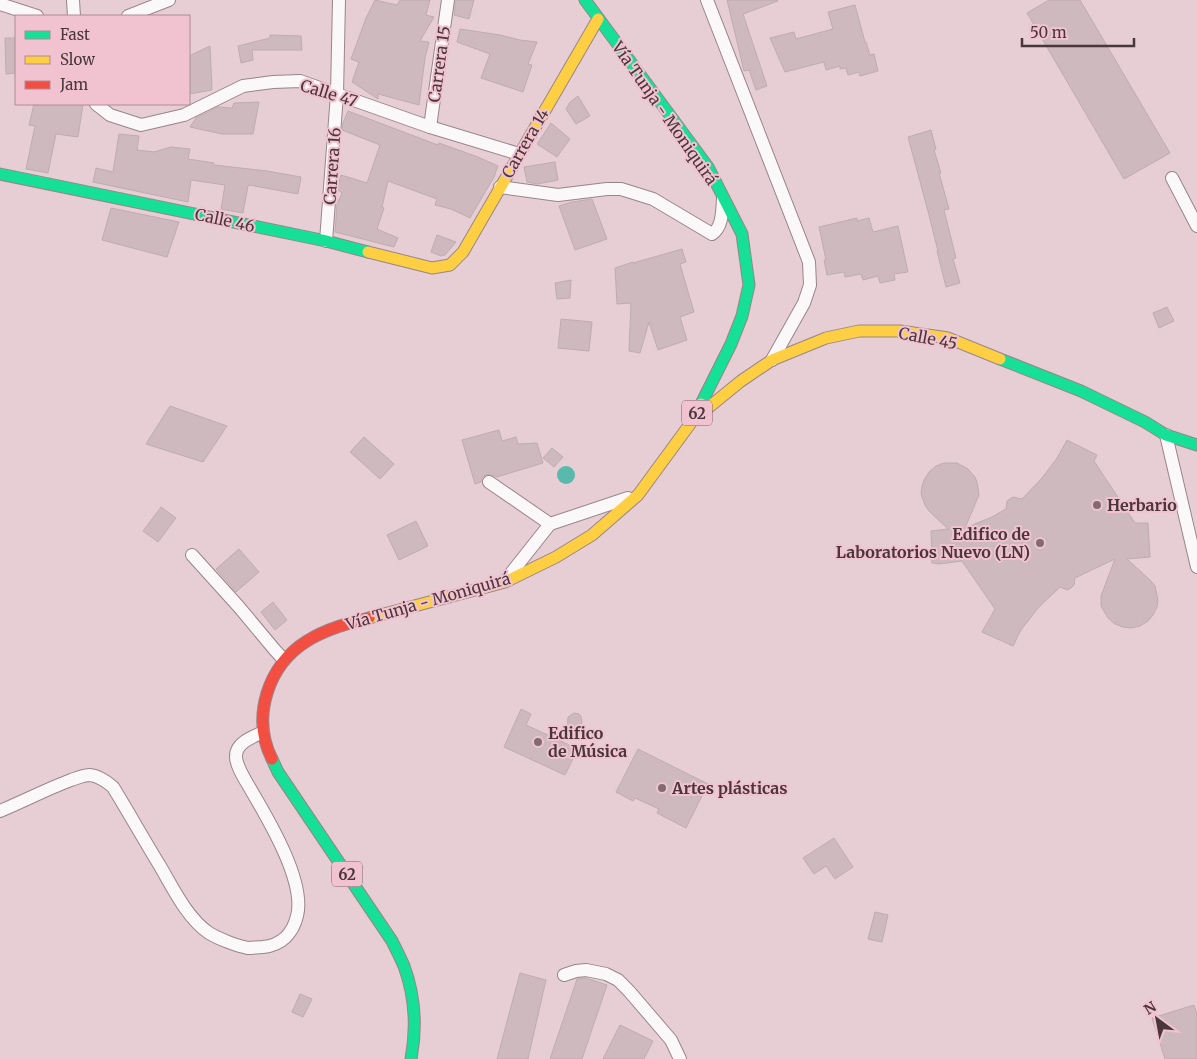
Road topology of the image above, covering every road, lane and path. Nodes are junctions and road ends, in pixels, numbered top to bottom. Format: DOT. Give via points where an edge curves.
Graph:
graph roads {
  1 [pos="73,0"];
  2 [pos="169,0"];
  3 [pos="339,0"];
  4 [pos="448,0"];
  5 [pos="585,0"];
  6 [pos="708,0"];
  7 [pos="0,4"];
  8 [pos="34,15"];
  9 [pos="74,15"];
  10 [pos="131,15"];
  11 [pos="598,20"];
  12 [pos="337,94"];
  13 [pos="97,105"];
  14 [pos="430,127"];
  15 [pos="519,154"];
  16 [pos="0,174"];
  17 [pos="1172,178"];
  18 [pos="500,186"];
  19 [pos="723,198"];
  20 [pos="1197,226"];
  21 [pos="326,241"];
  22 [pos="450,265"];
  23 [pos="772,360"];
  24 [pos="693,420"];
  25 [pos="1166,435"];
  26 [pos="1197,446"];
  27 [pos="490,482"];
  28 [pos="638,495"];
  29 [pos="550,524"];
  30 [pos="192,554"];
  31 [pos="1197,567"];
  32 [pos="505,582"];
  33 [pos="284,660"];
  34 [pos="263,732"];
  35 [pos="0,811"];
  36 [pos="564,975"];
  37 [pos="411,1059"];
  38 [pos="680,1059"];
  1 -- 9 [label="street"];
  2 -- 10 [label="street"];
  3 -- 12 [label="street, Carrera 16"];
  4 -- 14 [label="street, Carrera 15"];
  5 -- 11 [label="main road, Vía Tunja - Moniquirá / 62"];
  6 -- 23 [label="street" via="809,262 810,285 804,302"];
  7 -- 8 [label="street"];
  11 -- 15 [label="main road, Carrera 14"];
  11 -- 19 [label="main road, Vía Tunja - Moniquirá / 62" via="708,167"];
  12 -- 13 [label="street, Calle 47" via="300,81 243,86 184,114 141,125 110,115"];
  12 -- 14 [label="street, Calle 47"];
  12 -- 21 [label="street, Carrera 16"];
  14 -- 15 [label="street, Calle 47"];
  15 -- 18 [label="main road, Carrera 14"];
  16 -- 21 [label="main road, Calle 46"];
  17 -- 20 [label="street"];
  18 -- 19 [label="street" via="558,195 621,189 653,199 712,234 720,222"];
  18 -- 22 [label="main road, Carrera 14" via="463,252"];
  19 -- 24 [label="main road, Vía Tunja - Moniquirá / 62" via="742,234 749,285 731,344"];
  21 -- 22 [label="main road, Calle 46" via="432,268"];
  23 -- 24 [label="main road, Calle 45"];
  23 -- 25 [label="main road, Calle 45" via="826,338 859,331 900,330 948,338 1082,392"];
  24 -- 28 [label="main road, Vía Tunja - Moniquirá / 62"];
  25 -- 26 [label="main road, Calle 45"];
  25 -- 31 [label="street"];
  27 -- 29 [label="street"];
  28 -- 29 [label="street"];
  28 -- 32 [label="main road, Vía Tunja - Moniquirá / 62" via="592,535 556,558"];
  29 -- 32 [label="street"];
  30 -- 33 [label="street"];
  32 -- 33 [label="main road, Vía Tunja - Moniquirá / 62" via="342,625 302,644"];
  33 -- 34 [label="main road, Vía Tunja - Moniquirá / 62" via="265,696"];
  34 -- 35 [label="street" via="245,740 236,754 243,776 273,829 294,879 299,911 295,926 278,943 250,948 210,933 197,923 113,787 98,777 79,777"];
  34 -- 37 [label="main road, Vía Tunja - Moniquirá / 62" via="278,772 399,955 412,996 415,1025"];
  36 -- 38 [label="street" via="586,970 618,980 671,1040"];
}
